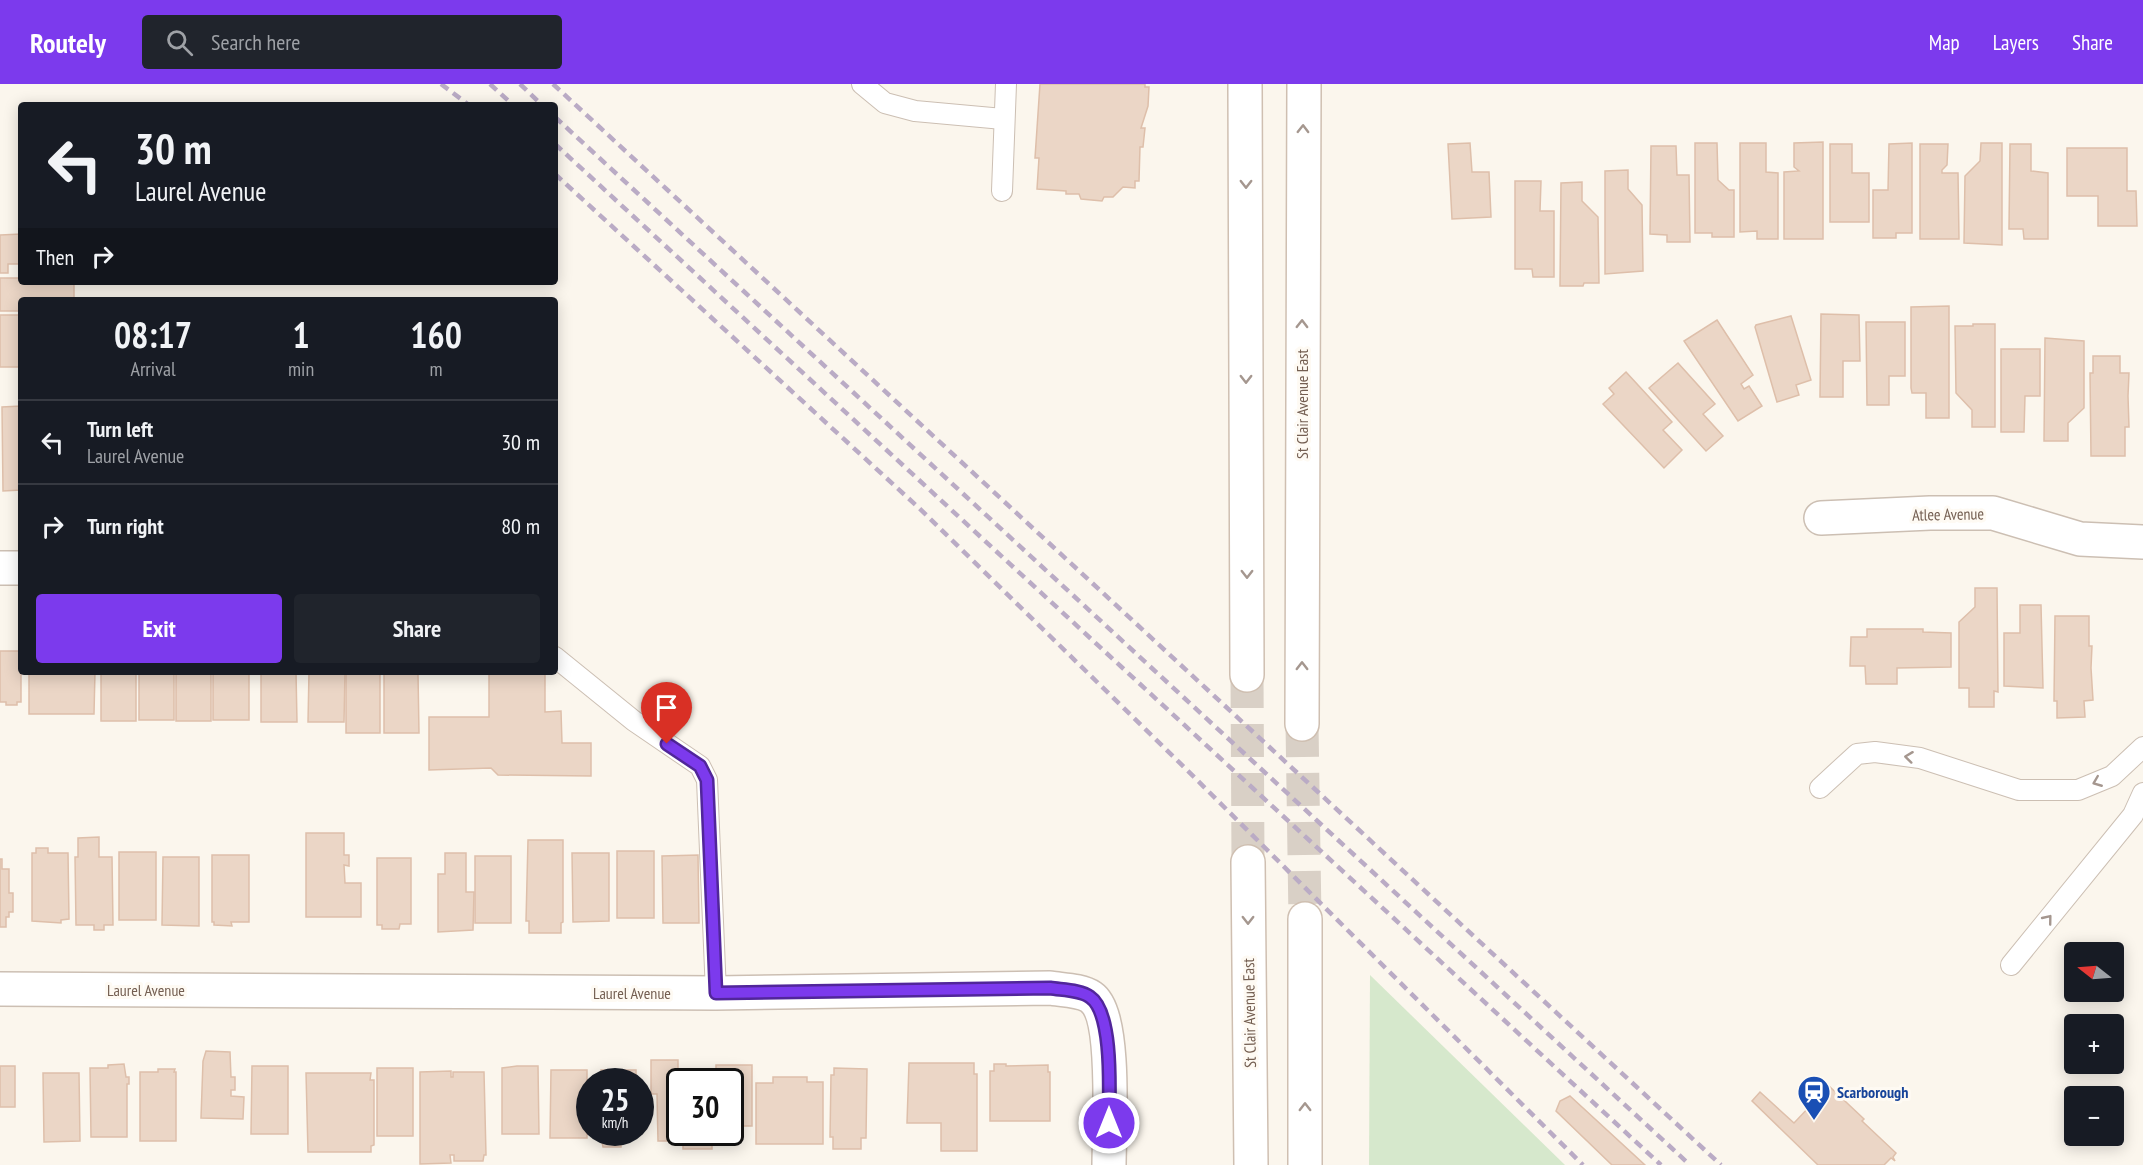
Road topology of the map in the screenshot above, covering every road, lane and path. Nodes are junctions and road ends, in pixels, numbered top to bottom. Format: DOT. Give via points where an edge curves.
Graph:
graph roads {
  1 [pos="862,84"];
  2 [pos="1006,84"];
  3 [pos="1245,84"];
  4 [pos="1304,84"];
  5 [pos="1003,119"];
  6 [pos="1002,191"];
  7 [pos="1821,518"];
  8 [pos="2143,542"];
  9 [pos="0,568"];
  10 [pos="18,568"];
  11 [pos="558,659"];
  12 [pos="1247,675"];
  13 [pos="1302,724"];
  14 [pos="2143,747"];
  15 [pos="1820,788"];
  16 [pos="2143,793"];
  17 [pos="1248,862"];
  18 [pos="1305,919"];
  19 [pos="2011,965"];
  20 [pos="0,989"];
  21 [pos="716,993"];
  22 [pos="1109,1165"];
  23 [pos="1251,1165"];
  24 [pos="1305,1165"];
  1 -- 5 [label="lane" via="885,103 905,108"];
  2 -- 5 [label="lane"];
  3 -- 12 [label="main road, one-way"];
  13 -- 4 [label="main road, St Clair Avenue East, one-way"];
  5 -- 6 [label="lane"];
  7 -- 8 [label="main road, Atlee Avenue" via="1993,513 2080,539"];
  9 -- 10 [label="main road"];
  11 -- 21 [label="lane" via="634,721 700,766 707,780"];
  14 -- 15 [label="lane, one-way" via="2112,776 2078,790 2019,790 1920,758 1875,753 1857,754"];
  19 -- 16 [label="lane, one-way" via="2133,815"];
  17 -- 23 [label="main road, St Clair Avenue East, one-way"];
  24 -- 18 [label="main road, one-way"];
  20 -- 21 [label="main road, Laurel Avenue"];
  21 -- 22 [label="main road, Laurel Avenue" via="1050,988 1089,996 1097,1003 1105,1026 1110,1059"];
}
